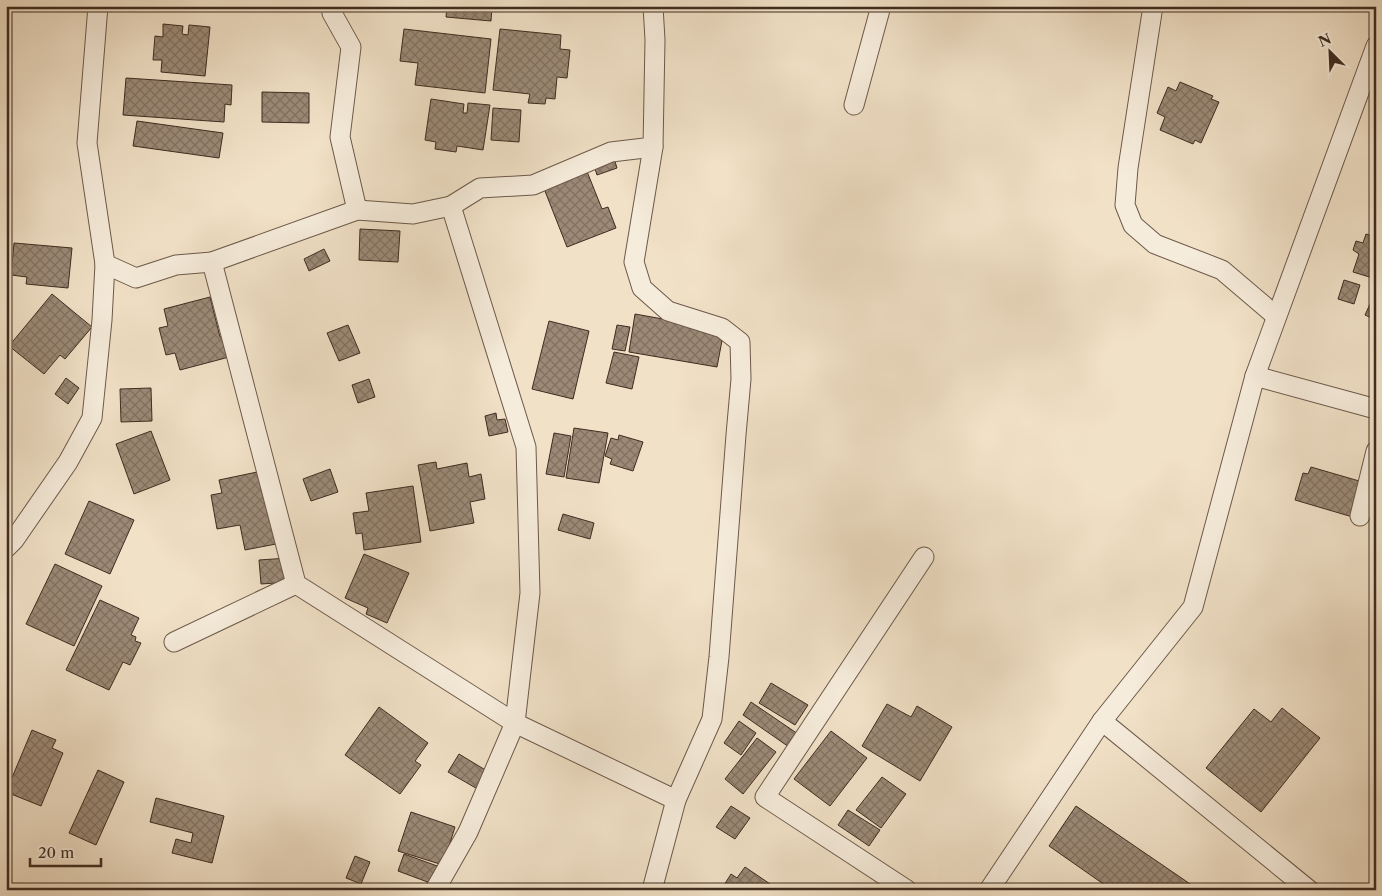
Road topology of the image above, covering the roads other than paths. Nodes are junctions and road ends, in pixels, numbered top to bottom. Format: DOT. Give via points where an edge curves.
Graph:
graph roads {
  1 [pos="98,6"];
  2 [pos="331,6"];
  3 [pos="653,6"];
  4 [pos="881,6"];
  5 [pos="1153,6"];
  6 [pos="1376,46"];
  7 [pos="854,105"];
  8 [pos="653,147"];
  9 [pos="451,206"];
  10 [pos="357,210"];
  11 [pos="212,262"];
  12 [pos="105,264"];
  13 [pos="1276,316"];
  14 [pos="1255,376"];
  15 [pos="1376,409"];
  16 [pos="1376,451"];
  17 [pos="1360,516"];
  18 [pos="6,548"];
  19 [pos="924,557"];
  20 [pos="296,584"];
  21 [pos="174,642"];
  22 [pos="1102,721"];
  23 [pos="515,723"];
  24 [pos="676,800"];
  25 [pos="435,890"];
  26 [pos="652,890"];
  27 [pos="907,890"];
  28 [pos="989,890"];
  29 [pos="1308,890"];
  1 -- 12 [label="street" via="87,143"];
  2 -- 10 [label="street" via="351,47 340,137"];
  3 -- 8 [label="street"];
  4 -- 7 [label="street"];
  5 -- 13 [label="street" via="1128,168 1125,205 1133,226 1155,244 1222,270"];
  6 -- 13 [label="street"];
  8 -- 9 [label="street" via="611,152 533,185 480,188"];
  8 -- 24 [label="street" via="634,262 642,288 668,310 722,328 740,342 741,379 712,719"];
  9 -- 10 [label="street" via="413,214"];
  9 -- 23 [label="street" via="526,447 530,593"];
  10 -- 11 [label="street"];
  11 -- 12 [label="street" via="176,265 136,278"];
  11 -- 20 [label="street"];
  12 -- 18 [label="street" via="92,418 68,462"];
  13 -- 14 [label="street"];
  14 -- 15 [label="street"];
  14 -- 22 [label="street" via="1193,606"];
  16 -- 17 [label="street"];
  19 -- 27 [label="street" via="765,797"];
  20 -- 21 [label="street"];
  20 -- 23 [label="street"];
  22 -- 28 [label="street"];
  22 -- 29 [label="street"];
  23 -- 24 [label="street"];
  23 -- 25 [label="street" via="468,832"];
  24 -- 26 [label="street"];
}
